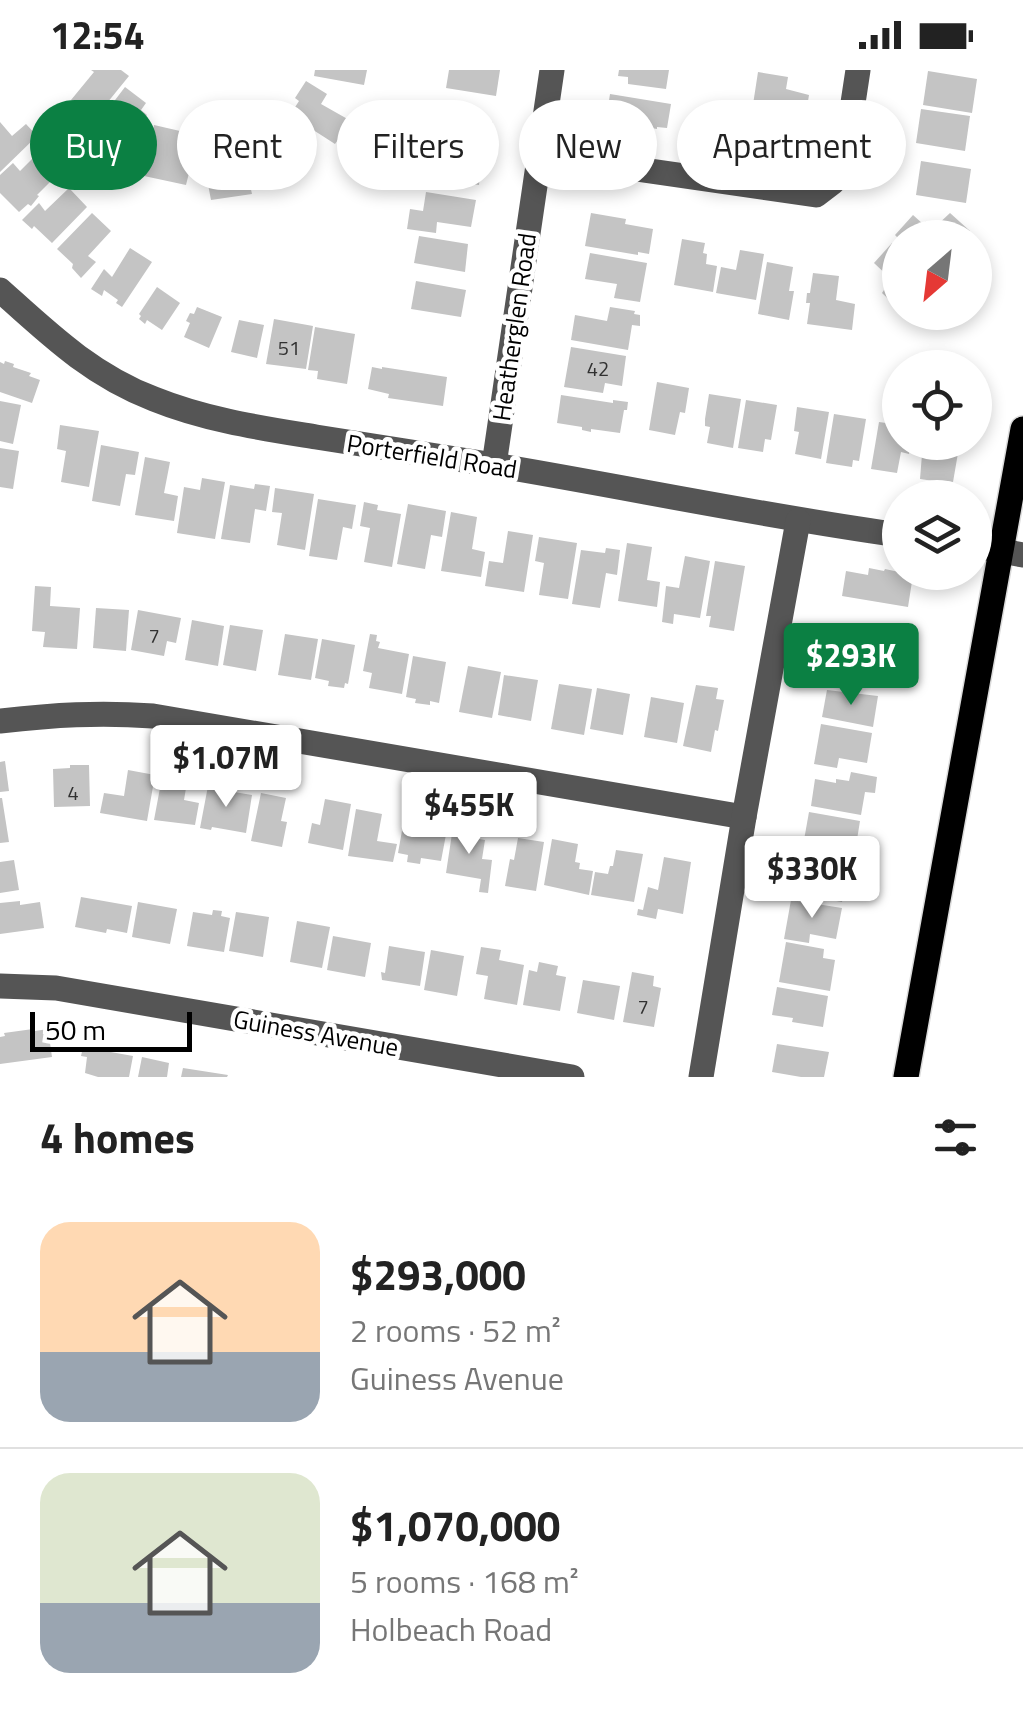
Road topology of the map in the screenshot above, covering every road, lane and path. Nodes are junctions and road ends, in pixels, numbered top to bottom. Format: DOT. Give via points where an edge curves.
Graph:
graph roads {
  1 [pos="552,70"];
  2 [pos="858,70"];
  3 [pos="547,100"];
  4 [pos="657,172"];
  5 [pos="534,190"];
  6 [pos="0,290"];
  7 [pos="1023,429"];
  8 [pos="494,465"];
  9 [pos="798,521"];
  10 [pos="882,533"];
  11 [pos="1000,550"];
  12 [pos="0,721"];
  13 [pos="744,817"];
  14 [pos="0,986"];
  15 [pos="572,1077"];
  16 [pos="701,1077"];
  17 [pos="906,1077"];
  1 -- 3 [label="street, Heatherglen Road"];
  2 -- 4 [label="street" via="844,162 816,196"];
  5 -- 8 [label="street, Heatherglen Road"];
  6 -- 8 [label="street, Porterfield Road" via="68,351 152,399 246,426"];
  7 -- 11 [label="main road"];
  8 -- 9 [label="street, Porterfield Road"];
  9 -- 10 [label="street, Porterfield Road"];
  9 -- 13 [label="street"];
  11 -- 17 [label="main road"];
  12 -- 13 [label="street" via="68,713 153,716"];
  13 -- 16 [label="street"];
  14 -- 15 [label="street, Guiness Avenue" via="56,988"];
}
